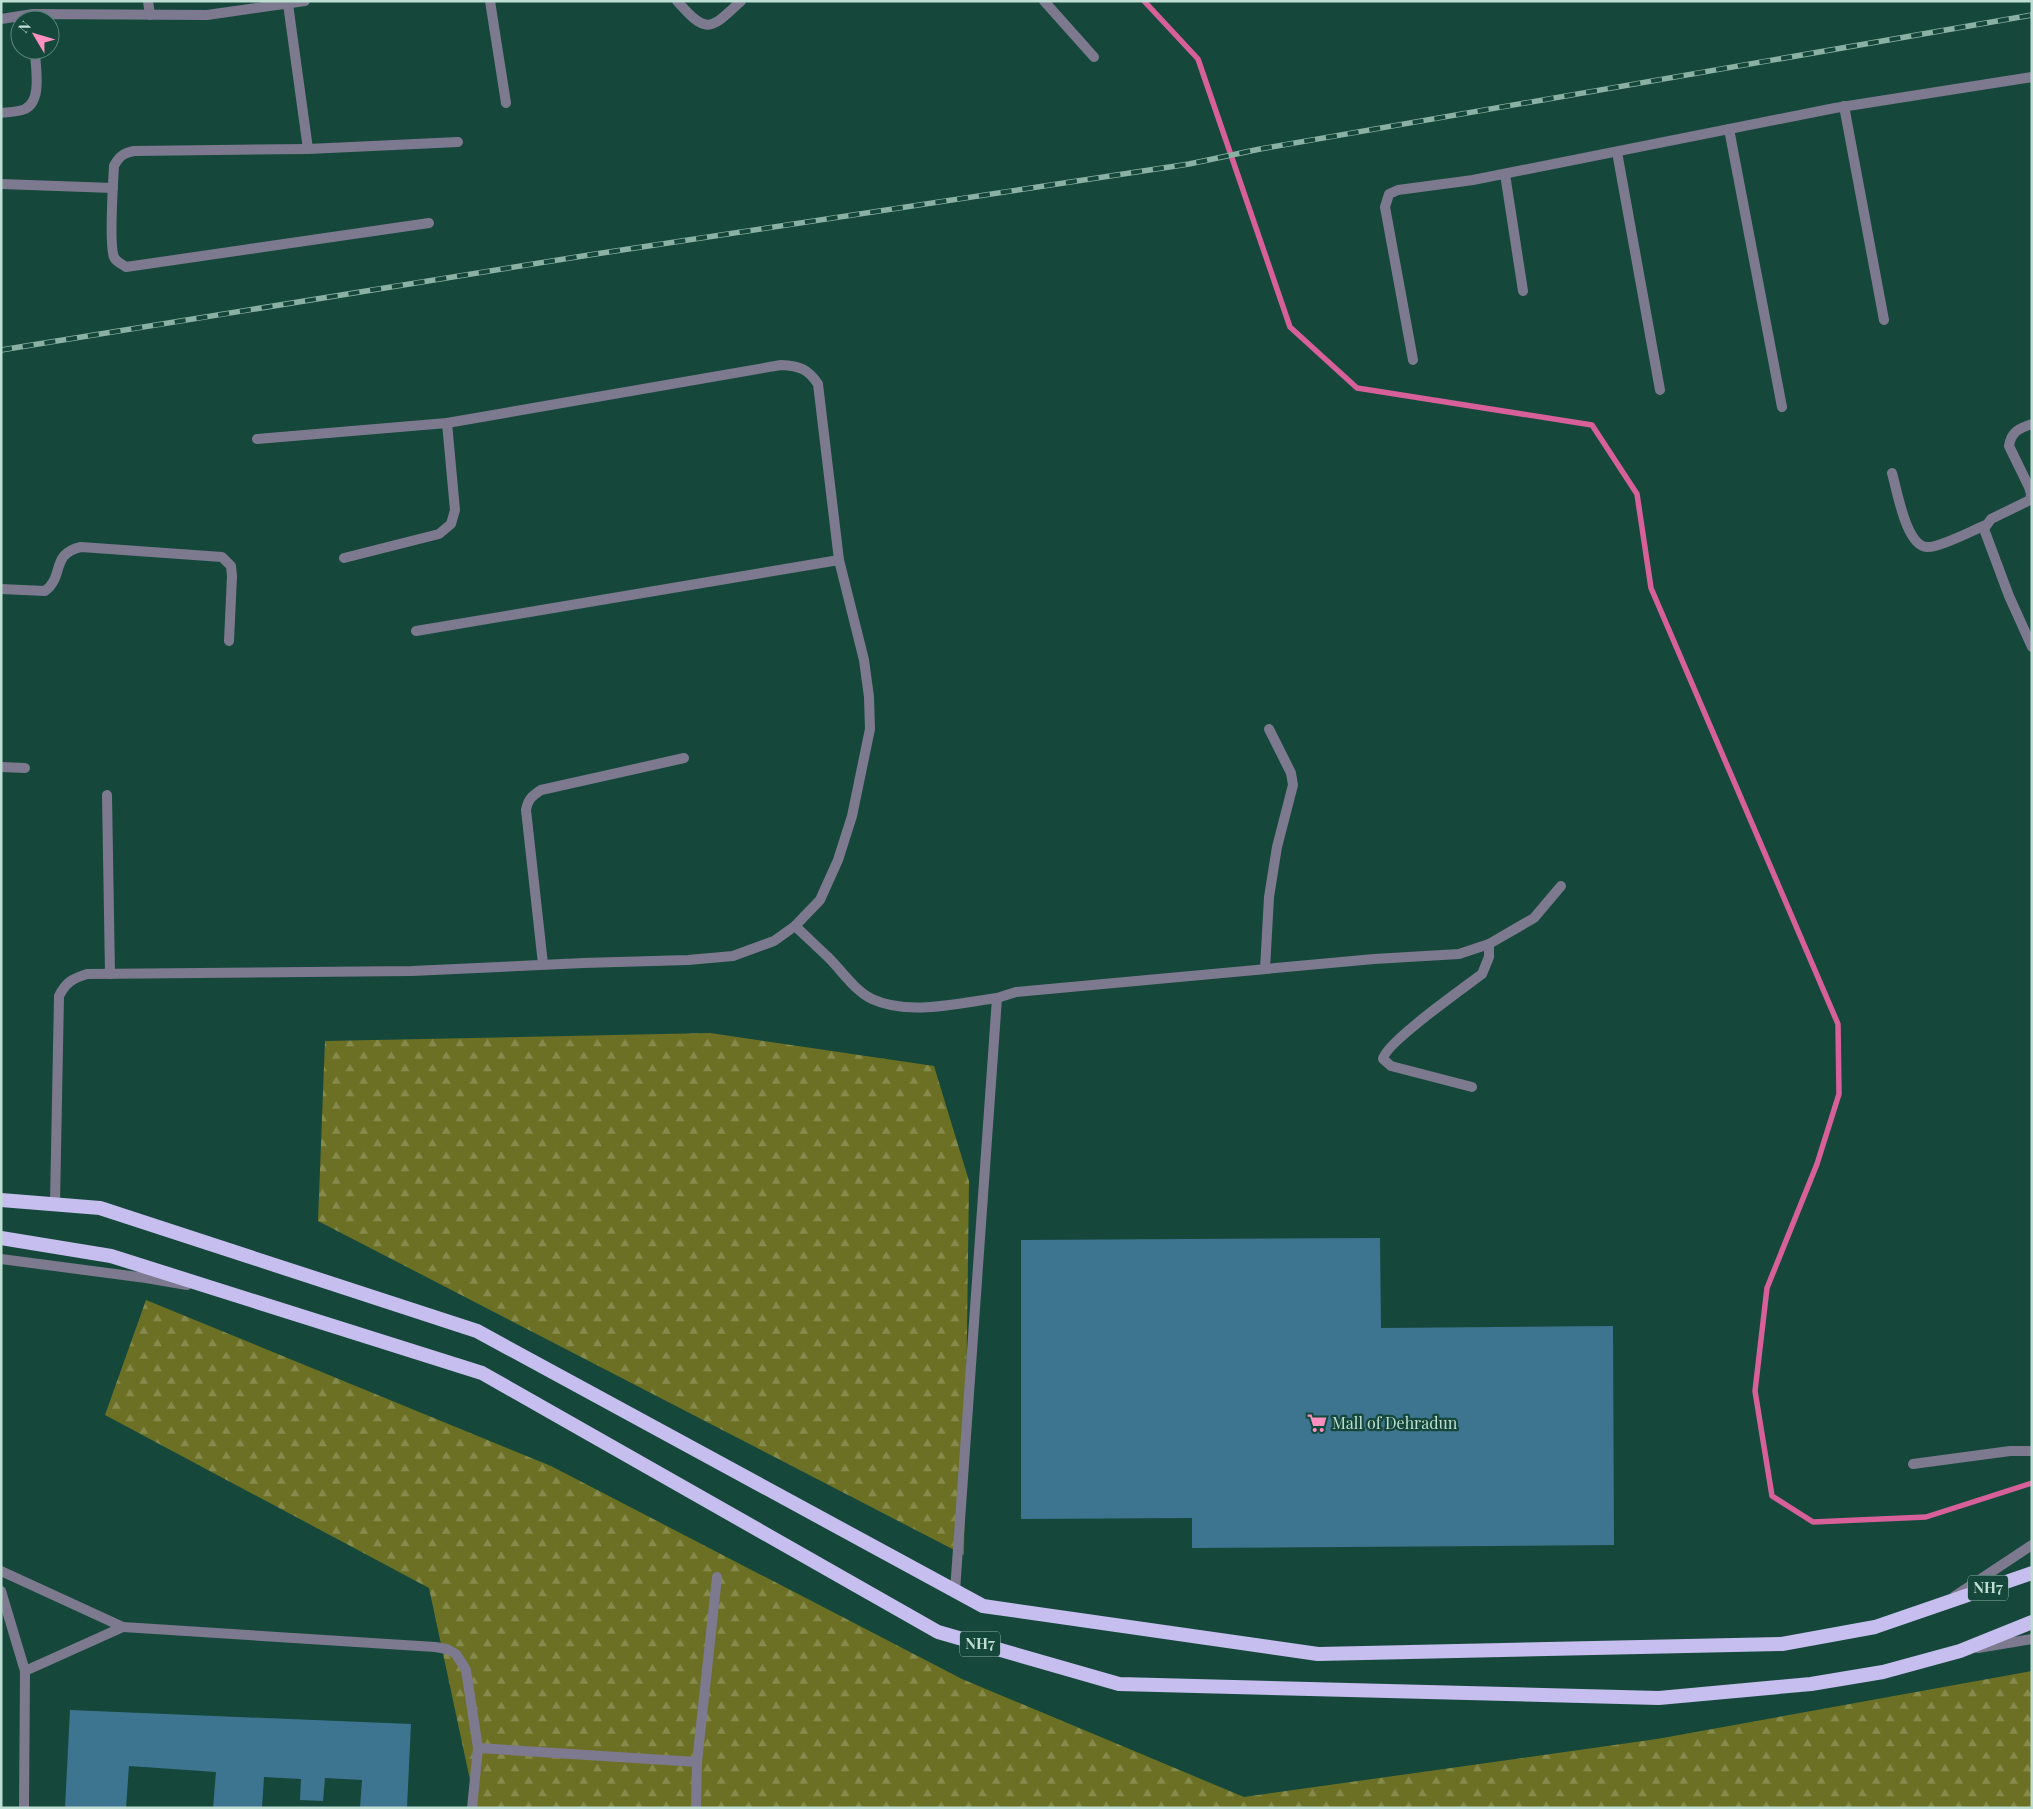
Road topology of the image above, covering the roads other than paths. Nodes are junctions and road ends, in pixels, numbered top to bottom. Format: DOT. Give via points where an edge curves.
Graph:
graph roads {
  1 [pos="148,1"];
  2 [pos="305,1"];
  3 [pos="490,1"];
  4 [pos="677,1"];
  5 [pos="741,1"];
  6 [pos="1044,1"];
  7 [pos="269,4"];
  8 [pos="288,4"];
  9 [pos="150,15"];
  10 [pos="60,17"];
  11 [pos="1094,57"];
  12 [pos="35,60"];
  13 [pos="2032,77"];
  14 [pos="506,103"];
  15 [pos="1844,106"];
  16 [pos="1,113"];
  17 [pos="1729,129"];
  18 [pos="458,142"];
  19 [pos="308,149"];
  20 [pos="1617,152"];
  21 [pos="1505,174"];
  22 [pos="1,184"];
  23 [pos="113,188"];
  24 [pos="429,223"];
  25 [pos="1523,291"];
  26 [pos="1884,320"];
  27 [pos="1413,360"];
  28 [pos="1660,390"];
  29 [pos="1782,407"];
  30 [pos="447,423"];
  31 [pos="2032,424"];
  32 [pos="257,439"];
  33 [pos="1892,473"];
  34 [pos="1986,525"];
  35 [pos="344,558"];
  36 [pos="839,560"];
  37 [pos="1,589"];
  38 [pos="416,631"];
  39 [pos="229,641"];
  40 [pos="2032,647"];
  41 [pos="1269,729"];
  42 [pos="684,758"];
  43 [pos="1,767"];
  44 [pos="25,768"];
  45 [pos="107,795"];
  46 [pos="1561,886"];
  47 [pos="794,926"];
  48 [pos="1489,944"];
  49 [pos="543,964"];
  50 [pos="1265,969"];
  51 [pos="110,974"];
  52 [pos="997,998"];
  53 [pos="1472,1087"];
  54 [pos="1,1200"];
  55 [pos="55,1204"];
  56 [pos="1,1238"];
  57 [pos="1,1258"];
  58 [pos="228,1293"];
  59 [pos="2032,1451"];
  60 [pos="1913,1464"];
  61 [pos="2032,1545"];
  62 [pos="1,1571"];
  63 [pos="2032,1573"];
  64 [pos="717,1577"];
  65 [pos="1,1591"];
  66 [pos="955,1591"];
  67 [pos="1944,1603"];
  68 [pos="2028,1623"];
  69 [pos="123,1627"];
  70 [pos="2031,1641"];
  71 [pos="1960,1651"];
  72 [pos="25,1671"];
  73 [pos="478,1748"];
  74 [pos="696,1762"];
  75 [pos="24,1808"];
  76 [pos="472,1808"];
  77 [pos="696,1808"];
  1 -- 9 [label="street"];
  2 -- 8 [label="street"];
  3 -- 14 [label="street"];
  4 -- 5 [label="street" via="691,18 710,26"];
  6 -- 11 [label="street"];
  7 -- 8 [label="street"];
  7 -- 9 [label="street" via="207,15"];
  8 -- 19 [label="street"];
  9 -- 10 [label="street"];
  12 -- 16 [label="street" via="33,101 26,108"];
  13 -- 15 [label="street"];
  15 -- 17 [label="street"];
  15 -- 26 [label="street"];
  17 -- 20 [label="street"];
  17 -- 29 [label="street"];
  18 -- 19 [label="street"];
  19 -- 23 [label="street" via="134,151 118,158 114,166"];
  20 -- 21 [label="street"];
  20 -- 28 [label="street"];
  21 -- 25 [label="street"];
  21 -- 27 [label="street" via="1398,190 1386,199"];
  22 -- 23 [label="street"];
  23 -- 24 [label="street" via="114,257 126,267"];
  30 -- 32 [label="street"];
  30 -- 35 [label="street" via="455,510 451,524 439,534"];
  30 -- 36 [label="street" via="795,365 811,373 818,384"];
  31 -- 34 [label="street" via="2019,428 2008,446 2029,487 2030,500 1991,519"];
  33 -- 34 [label="street" via="1910,535 1917,544 1927,548 1937,546"];
  34 -- 40 [label="street" via="1985,534"];
  36 -- 38 [label="street"];
  36 -- 47 [label="street" via="864,660 870,729 852,816 838,860 820,900"];
  37 -- 39 [label="street" via="46,591 52,586 66,552 81,546 222,557 231,566 232,576"];
  41 -- 50 [label="street" via="1293,779 1269,897"];
  42 -- 49 [label="street" via="541,790 532,795 526,810"];
  43 -- 44 [label="street"];
  45 -- 51 [label="street"];
  46 -- 48 [label="street" via="1534,918"];
  47 -- 49 [label="street" via="774,941 733,956"];
  47 -- 52 [label="street" via="858,990 878,1001 917,1008"];
  48 -- 50 [label="street" via="1459,954"];
  48 -- 53 [label="street" via="1489,957 1482,974 1397,1040 1383,1059 1391,1066"];
  49 -- 51 [label="street" via="412,971"];
  50 -- 52 [label="street" via="1016,992"];
  51 -- 55 [label="street" via="87,974 74,978 64,985 59,996"];
  52 -- 66 [label="street"];
  54 -- 55 [label="highway, NH7"];
  55 -- 66 [label="highway, NH7" via="100,1208 477,1331"];
  56 -- 58 [label="highway, NH7" via="111,1256"];
  57 -- 58 [label="street"];
  58 -- 71 [label="highway, NH7" via="482,1373 938,1632 1119,1684 1660,1698 1812,1684 1883,1672"];
  59 -- 60 [label="street"];
  61 -- 67 [label="street"];
  62 -- 69 [label="street"];
  63 -- 67 [label="highway, NH7"];
  64 -- 74 [label="street"];
  65 -- 72 [label="street"];
  66 -- 67 [label="highway, NH7" via="984,1606 1318,1654 1782,1644 1875,1627"];
  68 -- 70 [label="street"];
  68 -- 71 [label="highway, NH7"];
  69 -- 72 [label="street"];
  69 -- 73 [label="street" via="447,1649 456,1654 466,1670"];
  70 -- 71 [label="street"];
  72 -- 75 [label="street"];
  73 -- 74 [label="street"];
  73 -- 76 [label="street"];
  74 -- 77 [label="street"];
}
